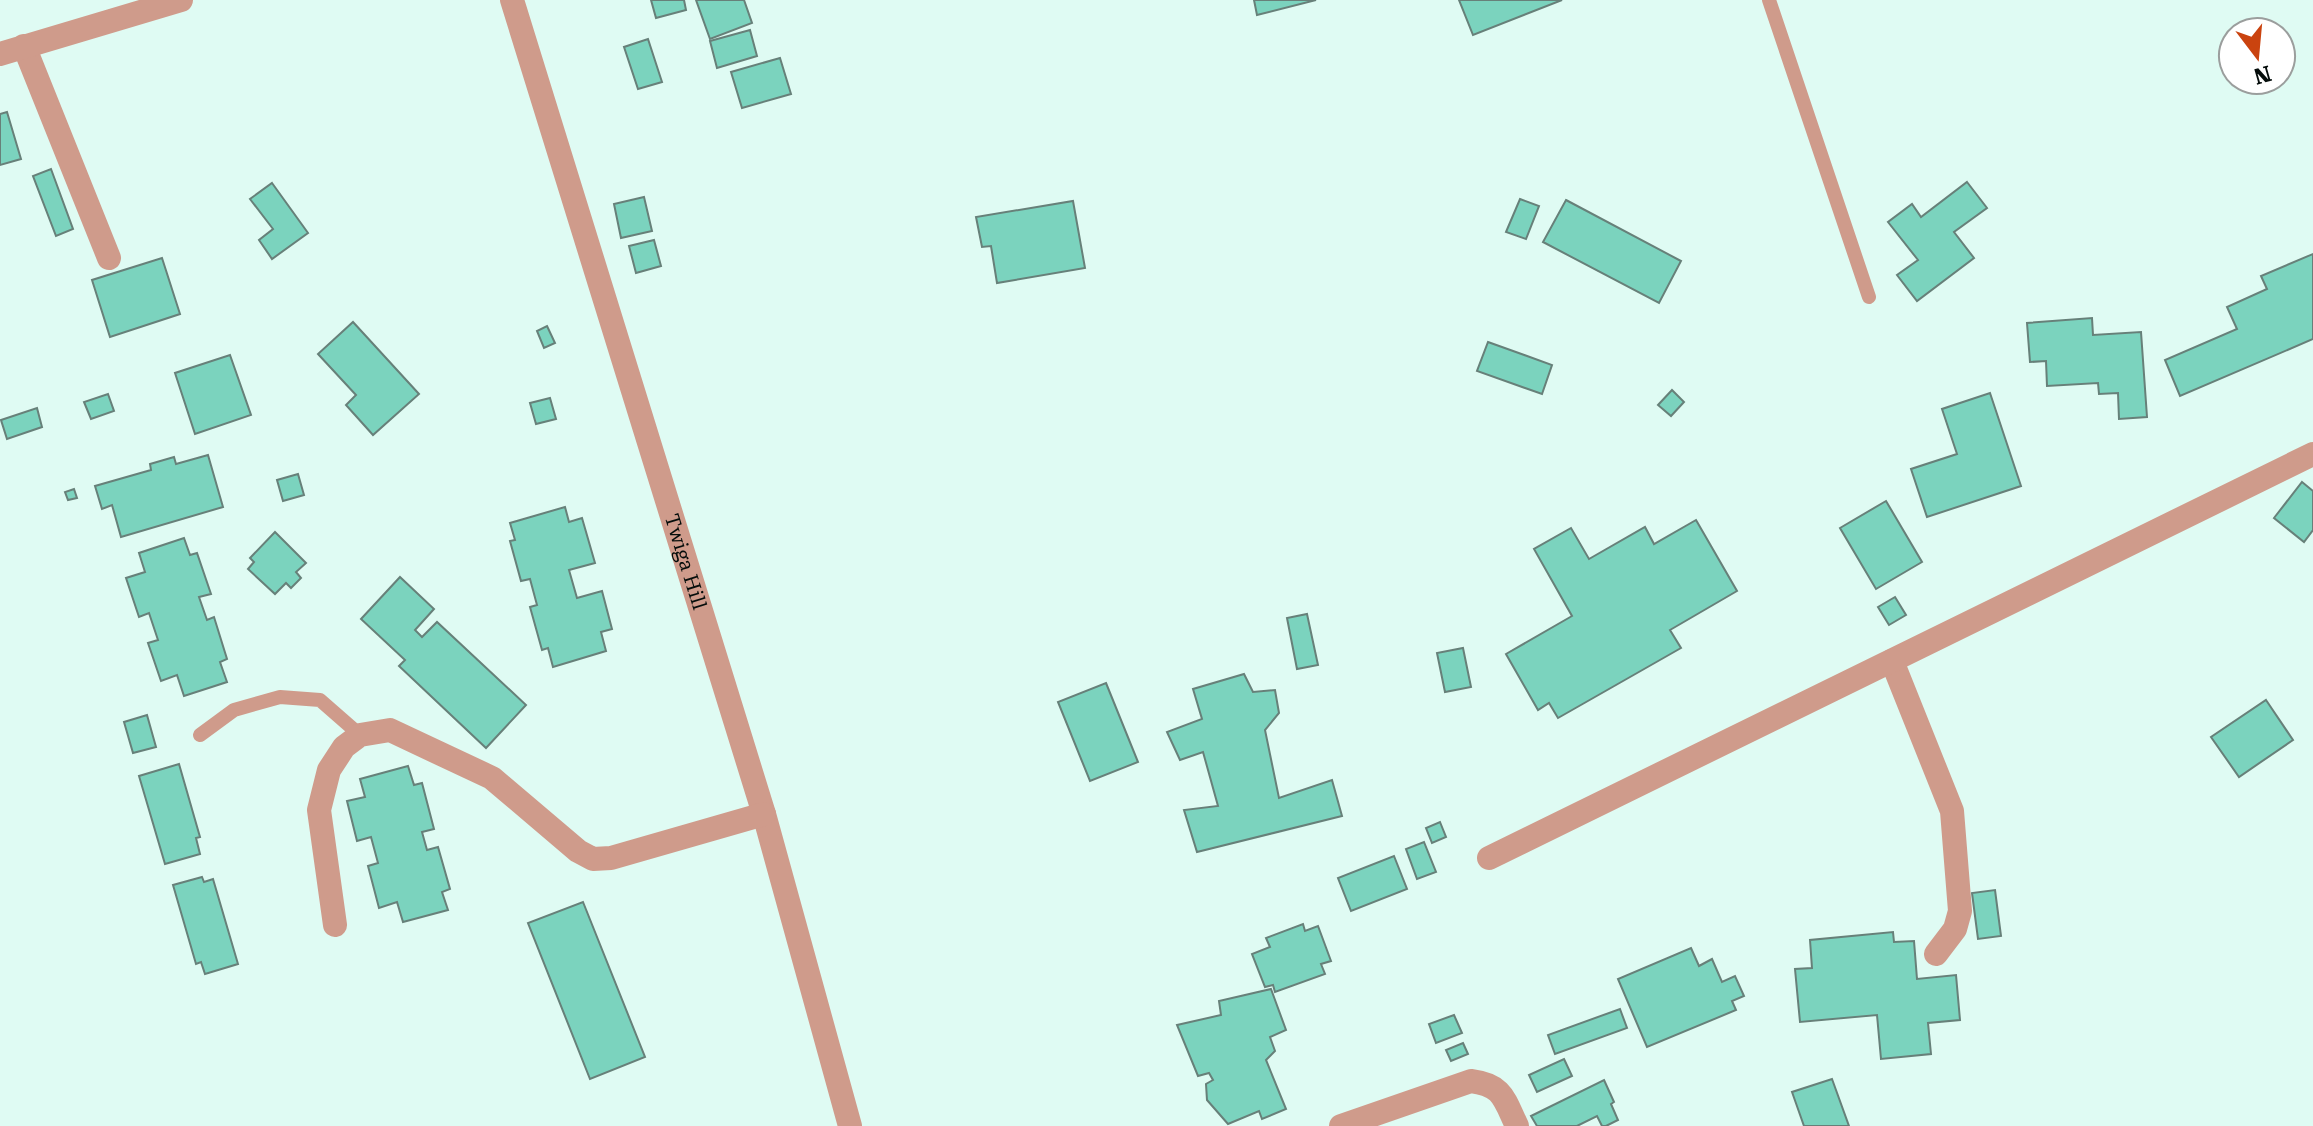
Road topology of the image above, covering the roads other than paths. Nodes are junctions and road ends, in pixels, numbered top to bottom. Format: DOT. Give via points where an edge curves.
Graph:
graph roads {
  1 [pos="181,0"];
  2 [pos="512,0"];
  3 [pos="1769,0"];
  4 [pos="24,46"];
  5 [pos="0,54"];
  6 [pos="109,258"];
  7 [pos="1869,297"];
  8 [pos="2313,454"];
  9 [pos="1892,661"];
  10 [pos="200,735"];
  11 [pos="360,735"];
  12 [pos="764,814"];
  13 [pos="1489,858"];
  14 [pos="335,925"];
  15 [pos="1936,954"];
  16 [pos="850,1126"];
  17 [pos="1341,1126"];
  18 [pos="1517,1126"];
  1 -- 4 [label="street"];
  2 -- 12 [label="street, Twiga Hill"];
  3 -- 7 [label="lane"];
  4 -- 5 [label="street"];
  4 -- 6 [label="street"];
  8 -- 9 [label="street"];
  9 -- 13 [label="street"];
  9 -- 15 [label="street" via="1952,811 1960,911 1955,929"];
  10 -- 11 [label="lane" via="234,710 280,697 320,700"];
  11 -- 12 [label="street" via="390,730 492,778 593,859"];
  11 -- 14 [label="street" via="344,747 329,770 319,810"];
  12 -- 16 [label="street, Twiga Hill"];
  17 -- 18 [label="street" via="1471,1081 1501,1091"];
}
